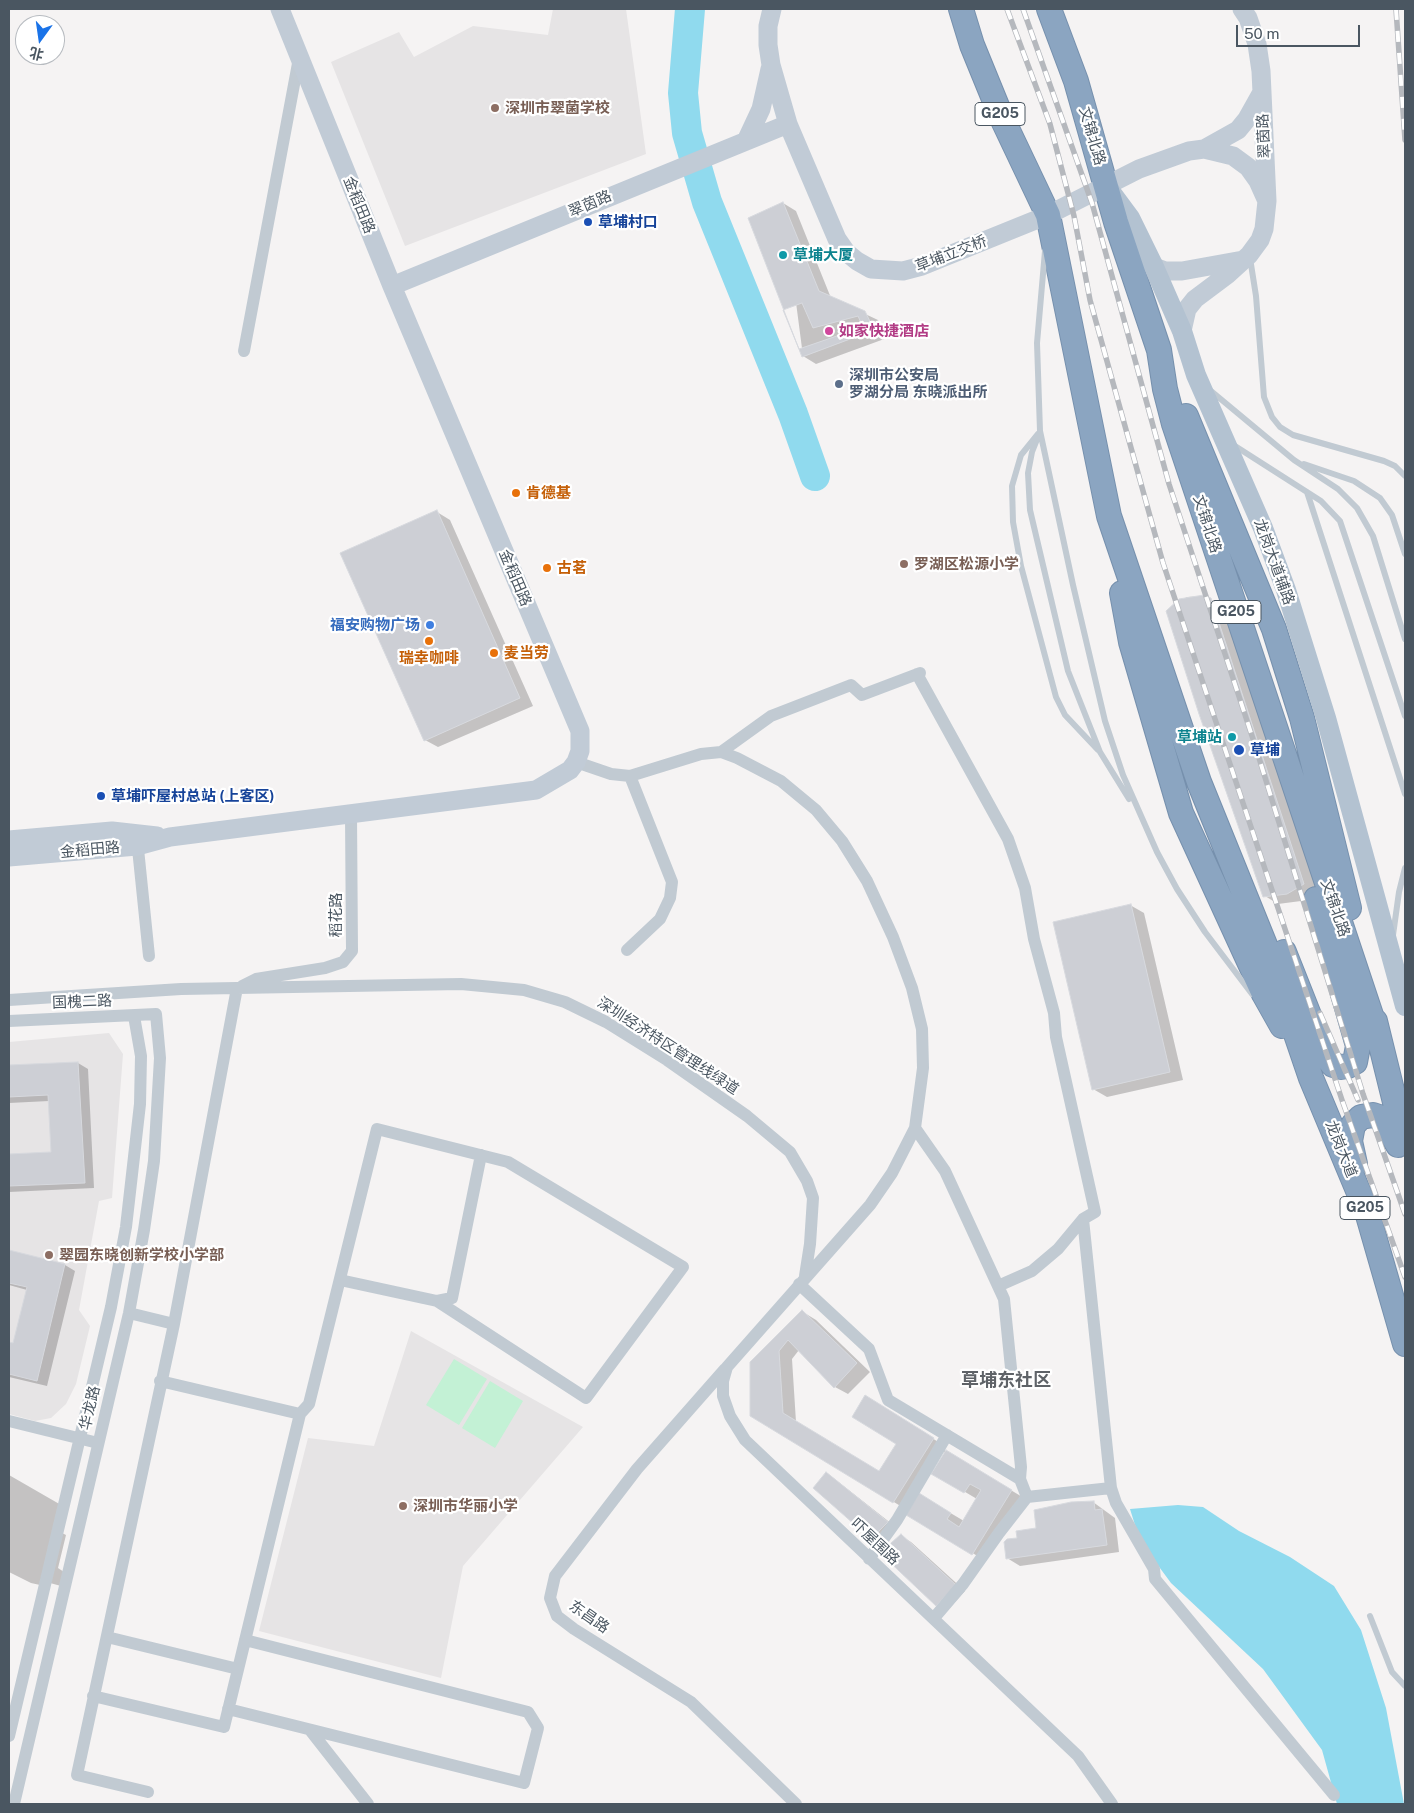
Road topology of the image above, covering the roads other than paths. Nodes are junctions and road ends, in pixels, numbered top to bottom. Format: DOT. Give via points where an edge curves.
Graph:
graph roads {
  1 [pos="280,9"];
  2 [pos="772,9"];
  3 [pos="961,9"];
  4 [pos="1049,9"];
  5 [pos="1242,9"];
  6 [pos="299,56"];
  7 [pos="770,65"];
  8 [pos="1262,93"];
  9 [pos="788,124"];
  10 [pos="747,139"];
  11 [pos="1204,149"];
  12 [pos="1106,184"];
  13 [pos="1267,201"];
  14 [pos="1048,215"];
  15 [pos="1246,257"];
  16 [pos="1154,267"];
  17 [pos="392,286"];
  18 [pos="1182,331"];
  19 [pos="1159,350"];
  20 [pos="244,352"];
  21 [pos="1196,375"];
  22 [pos="1218,426"];
  23 [pos="1040,431"];
  24 [pos="1294,460"];
  25 [pos="1405,476"];
  26 [pos="1307,492"];
  27 [pos="1109,516"];
  28 [pos="1405,554"];
  29 [pos="1405,639"];
  30 [pos="1260,687"];
  31 [pos="1405,716"];
  32 [pos="1181,730"];
  33 [pos="721,752"];
  34 [pos="1100,752"];
  35 [pos="576,762"];
  36 [pos="630,776"];
  37 [pos="1405,794"];
  38 [pos="1138,813"];
  39 [pos="351,815"];
  40 [pos="137,839"];
  41 [pos="9,840"];
  42 [pos="9,857"];
  43 [pos="1405,868"];
  44 [pos="628,950"];
  45 [pos="149,956"];
  46 [pos="1391,959"];
  47 [pos="237,988"];
  48 [pos="1256,998"];
  49 [pos="9,1000"];
  50 [pos="1405,1006"];
  51 [pos="156,1014"];
  52 [pos="1267,1014"];
  53 [pos="134,1016"];
  54 [pos="9,1021"];
  55 [pos="1278,1030"];
  56 [pos="1378,1036"];
  57 [pos="1295,1054"];
  58 [pos="1311,1078"];
  59 [pos="915,1128"];
  60 [pos="1405,1143"];
  61 [pos="481,1155"];
  62 [pos="1405,1157"];
  63 [pos="1367,1212"];
  64 [pos="1083,1219"];
  65 [pos="340,1280"];
  66 [pos="802,1280"];
  67 [pos="998,1286"];
  68 [pos="437,1301"];
  69 [pos="129,1313"];
  70 [pos="174,1324"];
  71 [pos="1405,1344"];
  72 [pos="727,1367"];
  73 [pos="160,1381"];
  74 [pos="300,1414"];
  75 [pos="9,1421"];
  76 [pos="947,1435"];
  77 [pos="80,1438"];
  78 [pos="98,1443"];
  79 [pos="1020,1479"];
  80 [pos="1111,1488"];
  81 [pos="1028,1498"];
  82 [pos="869,1559"];
  83 [pos="1370,1616"];
  84 [pos="934,1618"];
  85 [pos="107,1637"];
  86 [pos="245,1640"];
  87 [pos="238,1669"];
  88 [pos="1405,1686"];
  89 [pos="93,1696"];
  90 [pos="228,1710"];
  91 [pos="310,1730"];
  92 [pos="9,1736"];
  93 [pos="148,1792"];
  94 [pos="1334,1795"];
  95 [pos="14,1804"];
  96 [pos="368,1804"];
  97 [pos="796,1804"];
  98 [pos="1112,1804"];
  1 -- 6 [label="street, 金稻田路"];
  2 -- 7 [label="street" via="768,36"];
  3 -- 14 [label="highway, G205" via="1001,116"];
  4 -- 12 [label="highway, 文锦北路 / G205" via="1076,81"];
  5 -- 8 [label="street, 翠茵路" via="1258,44"];
  6 -- 17 [label="street, 金稻田路"];
  6 -- 20 [label="street"];
  7 -- 9 [label="street, 草埔立交桥"];
  7 -- 10 [label="street" via="761,109"];
  8 -- 11 [label="street" via="1238,130"];
  8 -- 13 [label="street, 翠茵路"];
  9 -- 10 [label="street, 翠茵路"];
  9 -- 14 [label="street, 草埔立交桥" via="837,239 852,257 871,269 903,271 922,266"];
  10 -- 17 [label="street, 翠茵路"];
  11 -- 12 [label="street" via="1173,155"];
  11 -- 13 [label="street" via="1233,156 1248,167"];
  12 -- 14 [label="street, 草埔立交桥"];
  12 -- 16 [label="main road, 龙岗大道辅路" via="1130,218"];
  12 -- 19 [label="highway, 文锦北路 / G205"];
  13 -- 15 [label="street, 翠茵路" via="1260,240"];
  14 -- 23 [label="lane" via="1037,343"];
  14 -- 27 [label="highway, G205"];
  15 -- 16 [label="street" via="1182,272"];
  15 -- 18 [label="street, 翠茵路" via="1228,276 1191,304 1183,318"];
  15 -- 25 [label="lane" via="1256,296 1264,397 1272,417 1293,435 1384,461"];
  16 -- 18 [label="main road, 龙岗大道辅路"];
  17 -- 35 [label="street, 金稻田路" via="580,731"];
  18 -- 21 [label="main road, 龙岗大道辅路"];
  19 -- 30 [label="highway, 文锦北路 / G205" via="1174,424"];
  19 -- 56 [label="highway" via="1274,629 1302,718"];
  21 -- 22 [label="main road, 龙岗大道辅路"];
  21 -- 24 [label="lane" via="1225,405"];
  22 -- 26 [label="lane" via="1245,454"];
  22 -- 46 [label="main road, 龙岗大道辅路" via="1263,528 1286,590 1326,718"];
  23 -- 34 [label="lane" via="1028,473 1030,510 1068,671"];
  23 -- 34 [label="lane" via="1030,441 1015,470 1011,502 1013,522 1056,697 1065,715"];
  23 -- 38 [label="lane" via="1096,688 1113,748"];
  24 -- 28 [label="lane" via="1354,481 1380,498 1392,515"];
  24 -- 29 [label="lane" via="1338,489 1364,516"];
  26 -- 31 [label="lane" via="1340,521"];
  26 -- 37 [label="lane"];
  27 -- 32 [label="highway, G205"];
  27 -- 58 [label="highway" via="1131,642 1181,813 1264,994"];
  30 -- 32 [label="highway" via="1315,896 1355,1031 1358,1054 1355,1062 1348,1066 1333,1065 1324,1053 1252,874"];
  30 -- 56 [label="highway, 文锦北路 / G205"];
  32 -- 58 [label="highway, 龙岗大道 / G205" via="1269,956"];
  33 -- 36 [label="street" via="701,754"];
  33 -- 59 [label="street" via="781,781 816,810 842,841 866,881 893,937 912,988 922,1029 923,1068"];
  33 -- 64 [label="street" via="771,716 851,685 862,695 918,673 1008,839 1025,888 1095,1212"];
  34 -- 38 [label="lane"];
  35 -- 36 [label="street" via="611,774"];
  35 -- 39 [label="street, 金稻田路" via="562,776 536,790"];
  36 -- 44 [label="street" via="672,882 670,898 660,919"];
  38 -- 48 [label="lane" via="1177,889 1205,932"];
  39 -- 40 [label="street, 金稻田路"];
  39 -- 47 [label="street, 稻花路" via="352,951 343,962 325,968 256,979"];
  40 -- 41 [label="street, 金稻田路" via="112,831"];
  40 -- 42 [label="street, 金稻田路"];
  40 -- 45 [label="street"];
  43 -- 46 [label="lane" via="1395,916"];
  46 -- 50 [label="main road"];
  47 -- 49 [label="street, 深圳经济特区管理线绿道"];
  47 -- 66 [label="street, 深圳经济特区管理线绿道" via="461,984 524,990 565,1002 606,1022 747,1116 790,1152 813,1198 810,1244"];
  47 -- 70 [label="street"];
  51 -- 53 [label="street, 国槐二路"];
  51 -- 69 [label="street, 华龙路" via="160,1058 154,1161"];
  52 -- 55 [label="lane"];
  53 -- 54 [label="street, 国槐二路"];
  53 -- 77 [label="street, 华龙路" via="141,1066 127,1217 111,1307"];
  56 -- 60 [label="highway, G205"];
  57 -- 58 [label="lane"];
  58 -- 63 [label="highway, 龙岗大道 / G205"];
  59 -- 66 [label="street" via="892,1173 870,1205"];
  59 -- 67 [label="street" via="945,1171"];
  61 -- 65 [label="street" via="377,1129"];
  61 -- 68 [label="street" via="452,1298"];
  61 -- 68 [label="street" via="508,1162 683,1267 586,1398"];
  62 -- 63 [label="highway" via="1382,1118 1373,1115 1361,1117 1353,1125 1350,1141"];
  63 -- 71 [label="highway, 龙岗大道 / G205"];
  64 -- 67 [label="street" via="1058,1249 1032,1271"];
  64 -- 80 [label="street"];
  65 -- 68 [label="street"];
  65 -- 74 [label="street" via="309,1404"];
  66 -- 72 [label="street"];
  66 -- 76 [label="street" via="869,1349 888,1400"];
  67 -- 79 [label="street" via="1004,1299"];
  69 -- 70 [label="street"];
  69 -- 78 [label="street, 华龙路"];
  70 -- 73 [label="street"];
  72 -- 82 [label="street, 吓屋围路" via="723,1396 730,1416 745,1440"];
  72 -- 97 [label="street, 东昌路" via="626,1484 555,1576 550,1598 557,1616 574,1629 691,1702"];
  73 -- 74 [label="street"];
  73 -- 85 [label="street"];
  74 -- 86 [label="street"];
  75 -- 77 [label="street"];
  76 -- 79 [label="street"];
  76 -- 82 [label="street" via="898,1520"];
  77 -- 78 [label="street"];
  77 -- 92 [label="street, 华龙路"];
  78 -- 95 [label="street, 华龙路"];
  79 -- 81 [label="street"];
  80 -- 81 [label="street"];
  80 -- 94 [label="street" via="1116,1503 1154,1569 1155,1579"];
  81 -- 84 [label="street"];
  82 -- 84 [label="street, 吓屋围路"];
  83 -- 88 [label="lane" via="1392,1672"];
  84 -- 98 [label="street, 吓屋围路" via="1078,1756"];
  85 -- 87 [label="street"];
  85 -- 89 [label="street"];
  86 -- 87 [label="street"];
  86 -- 91 [label="street" via="528,1712 538,1728 524,1783"];
  87 -- 90 [label="street"];
  89 -- 90 [label="street" via="224,1727"];
  89 -- 93 [label="street" via="77,1775"];
  90 -- 91 [label="street"];
  91 -- 96 [label="street"];
}
